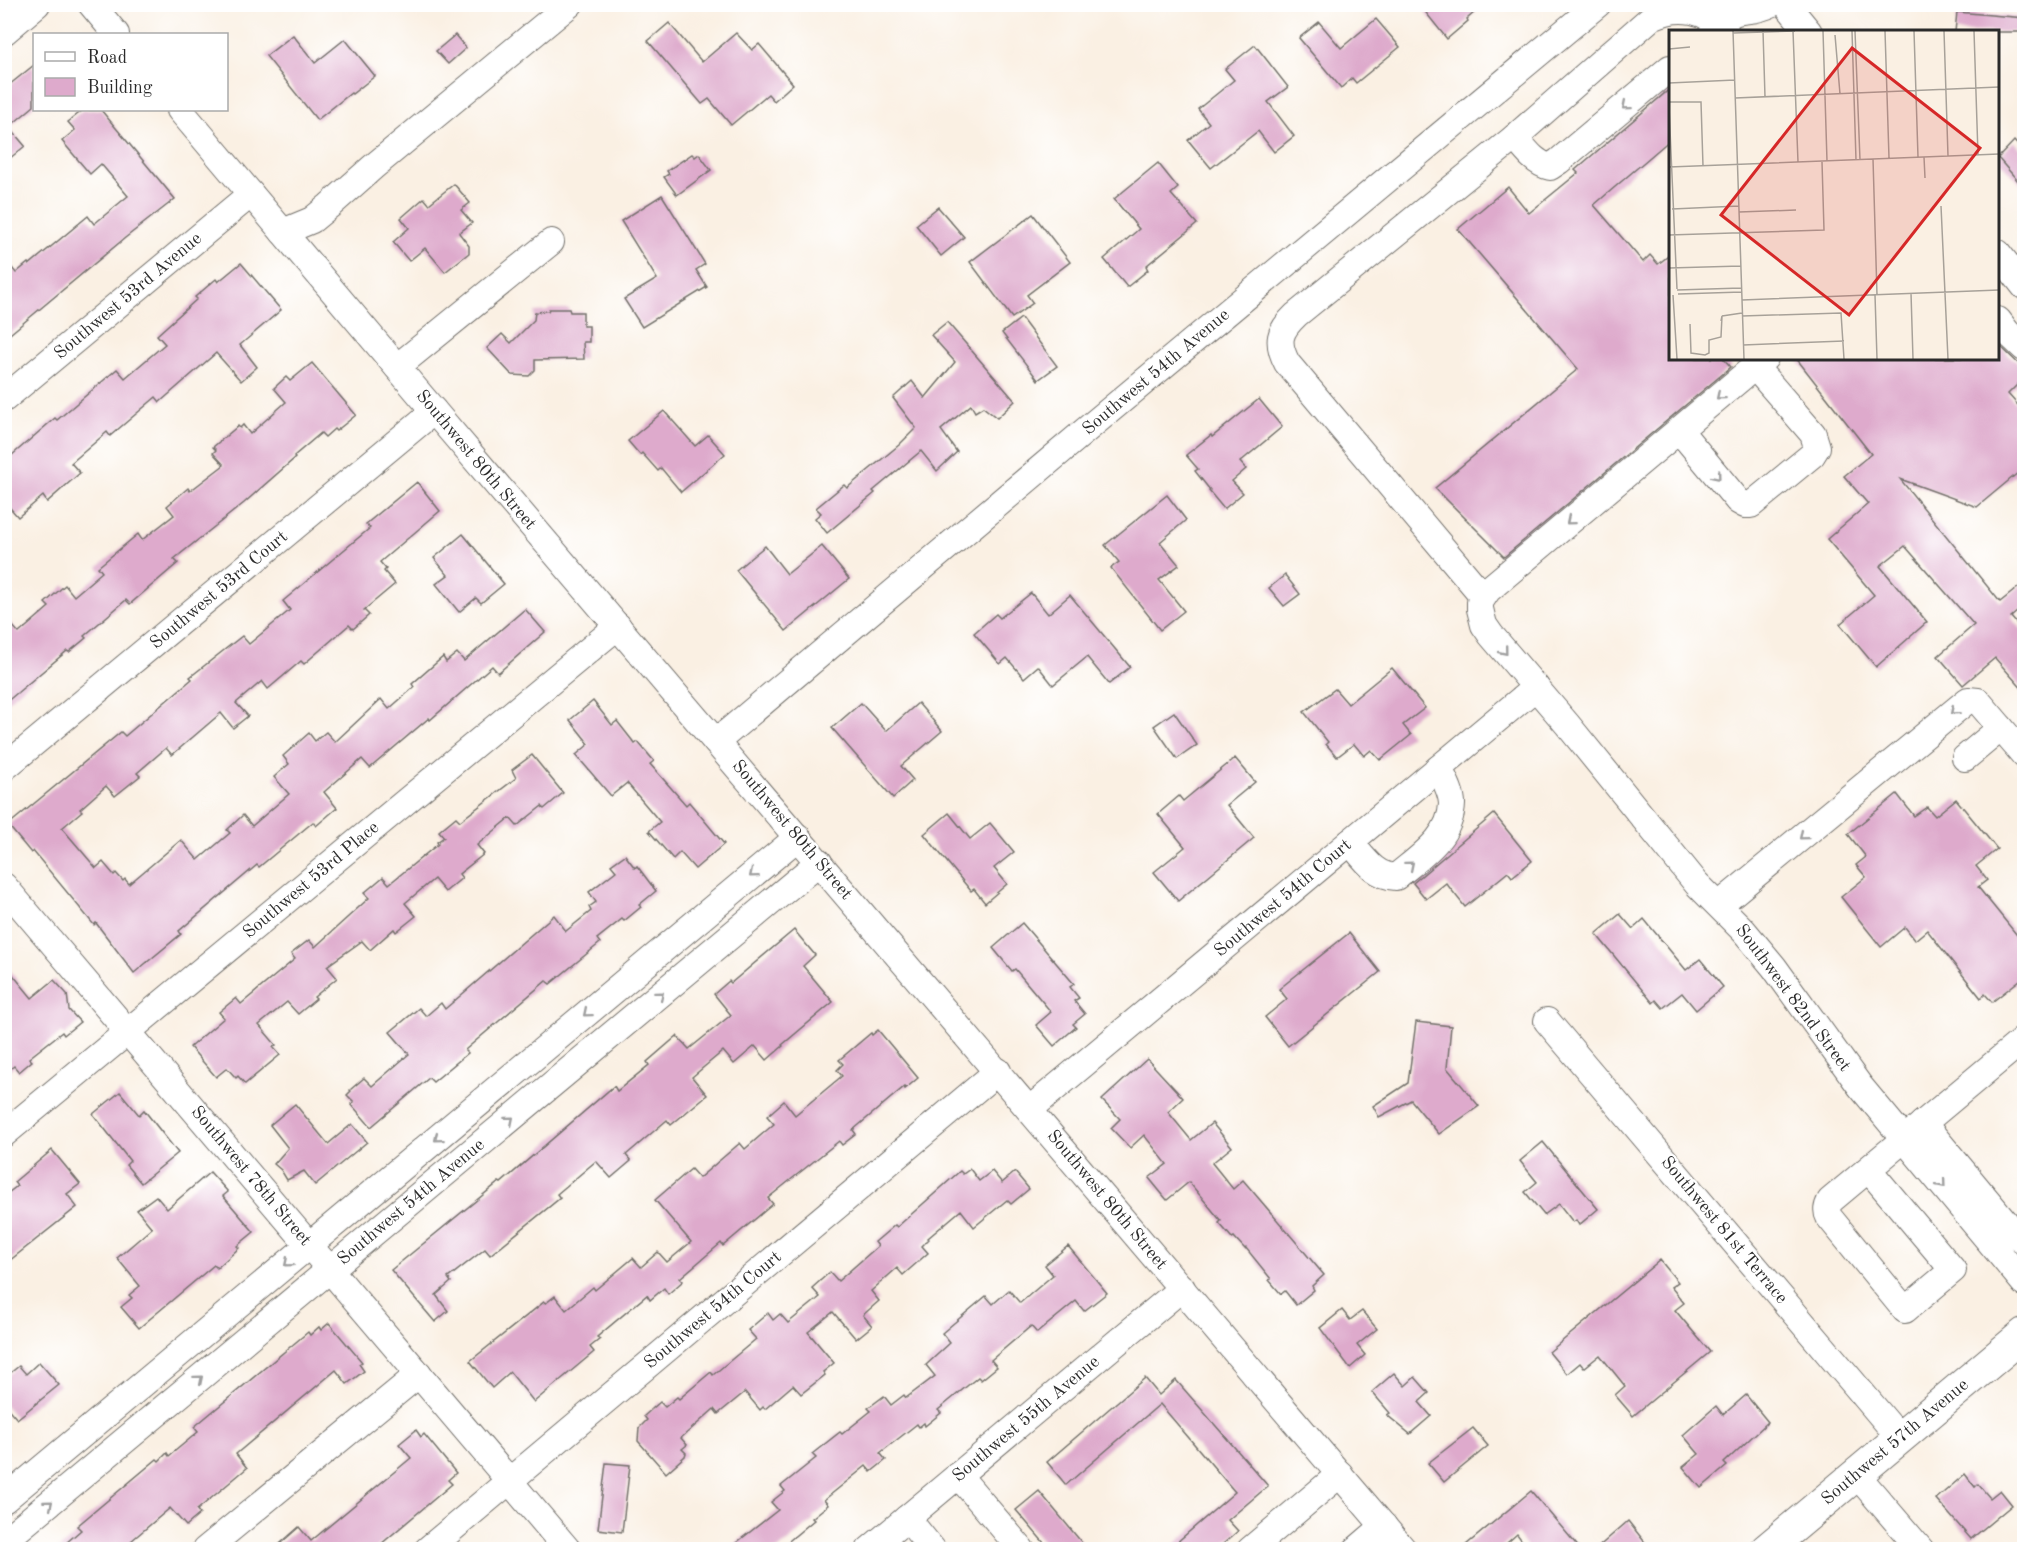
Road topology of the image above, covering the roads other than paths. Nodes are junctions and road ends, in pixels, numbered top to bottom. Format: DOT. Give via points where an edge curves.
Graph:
graph roads {
  1 [pos="37,4"];
  2 [pos="91,4"];
  3 [pos="570,4"];
  4 [pos="1598,4"];
  5 [pos="1771,4"];
  6 [pos="1786,4"];
  7 [pos="1719,29"];
  8 [pos="1807,30"];
  9 [pos="4,32"];
  10 [pos="115,33"];
  11 [pos="1669,70"];
  12 [pos="181,111"];
  13 [pos="1515,137"];
  14 [pos="251,194"];
  15 [pos="283,232"];
  16 [pos="551,242"];
  17 [pos="1999,254"];
  18 [pos="2025,286"];
  19 [pos="1999,321"];
  20 [pos="2025,348"];
  21 [pos="1760,363"];
  22 [pos="397,367"];
  23 [pos="4,399"];
  24 [pos="434,411"];
  25 [pos="1680,431"];
  26 [pos="1483,596"];
  27 [pos="618,626"];
  28 [pos="1536,687"];
  29 [pos="2001,728"];
  30 [pos="716,742"];
  31 [pos="2025,755"];
  32 [pos="1965,758"];
  33 [pos="4,768"];
  34 [pos="1439,768"];
  35 [pos="798,837"];
  36 [pos="1350,842"];
  37 [pos="819,862"];
  38 [pos="4,886"];
  39 [pos="1719,905"];
  40 [pos="1547,1021"];
  41 [pos="128,1031"];
  42 [pos="2025,1039"];
  43 [pos="998,1071"];
  44 [pos="1030,1109"];
  45 [pos="1914,1131"];
  46 [pos="4,1134"];
  47 [pos="1869,1170"];
  48 [pos="2025,1241"];
  49 [pos="310,1245"];
  50 [pos="330,1269"];
  51 [pos="2025,1283"];
  52 [pos="1182,1288"];
  53 [pos="2025,1334"];
  54 [pos="419,1374"];
  55 [pos="1900,1438"];
  56 [pos="1340,1474"];
  57 [pos="1856,1474"];
  58 [pos="958,1475"];
  59 [pos="509,1480"];
  60 [pos="4,1500"];
  61 [pos="907,1518"];
  62 [pos="1384,1526"];
  63 [pos="4,1541"];
  64 [pos="1021,1549"];
  65 [pos="205,1550"];
  66 [pos="427,1550"];
  67 [pos="568,1550"];
  68 [pos="869,1550"];
  69 [pos="933,1550"];
  70 [pos="1250,1550"];
  71 [pos="1356,1550"];
  72 [pos="1404,1550"];
  73 [pos="1766,1550"];
  74 [pos="1921,1550"];
  1 -- 9 [label="street"];
  2 -- 10 [label="street"];
  3 -- 15 [label="street" via="312,220"];
  4 -- 30 [label="street, Southwest 54th Avenue"];
  5 -- 7 [label="street" via="1735,11"];
  6 -- 8 [label="street"];
  7 -- 13 [label="street" via="1712,17 1694,11 1652,17"];
  11 -- 13 [label="street, one-way" via="1550,167 1530,156"];
  12 -- 14 [label="street, Southwest 80th Street"];
  13 -- 26 [label="street" via="1296,315 1282,331 1280,342 1287,363"];
  14 -- 15 [label="street, Southwest 80th Street"];
  14 -- 23 [label="street, Southwest 53rd Avenue"];
  15 -- 22 [label="street, Southwest 80th Street"];
  16 -- 22 [label="street"];
  17 -- 18 [label="street"];
  19 -- 20 [label="street"];
  21 -- 25 [label="street, one-way"];
  25 -- 21 [label="street, one-way" via="1745,505 1751,505 1812,455 1817,447 1813,434"];
  22 -- 24 [label="street, Southwest 80th Street"];
  24 -- 27 [label="street, Southwest 80th Street"];
  24 -- 33 [label="street, Southwest 53rd Court"];
  25 -- 26 [label="street, one-way"];
  26 -- 28 [label="street, Southwest 82nd Street, one-way" via="1480,609 1484,625"];
  27 -- 30 [label="street, Southwest 80th Street"];
  27 -- 41 [label="street, Southwest 53rd Place"];
  28 -- 34 [label="street, Southwest 54th Court"];
  28 -- 39 [label="street, Southwest 82nd Street" via="1697,884"];
  29 -- 31 [label="street"];
  29 -- 32 [label="street"];
  29 -- 39 [label="street, one-way" via="1978,701 1968,700"];
  30 -- 35 [label="street, Southwest 80th Street"];
  34 -- 36 [label="street, Southwest 54th Court"];
  36 -- 34 [label="street, one-way" via="1374,870 1384,877 1396,877 1435,844 1445,830 1452,804"];
  35 -- 37 [label="street, Southwest 80th Street"];
  35 -- 49 [label="street, Southwest 54th Avenue, one-way"];
  36 -- 44 [label="street, Southwest 54th Court"];
  37 -- 43 [label="street, Southwest 80th Street"];
  50 -- 37 [label="street, Southwest 54th Avenue, one-way"];
  38 -- 41 [label="street, Southwest 78th Street"];
  39 -- 45 [label="street, Southwest 82nd Street" via="1774,967 1848,1070"];
  40 -- 55 [label="street, Southwest 81st Terrace"];
  41 -- 46 [label="street, Southwest 53rd Place"];
  41 -- 49 [label="street, Southwest 78th Street"];
  42 -- 45 [label="street"];
  43 -- 44 [label="street, Southwest 80th Street"];
  43 -- 59 [label="street, Southwest 54th Court"];
  44 -- 52 [label="street, Southwest 80th Street"];
  45 -- 47 [label="street"];
  45 -- 48 [label="street"];
  45 -- 51 [label="street, Southwest 82nd Street, one-way"];
  47 -- 47 [label="street" via="1830,1201 1827,1213 1905,1310 1953,1270"];
  49 -- 50 [label="street, Southwest 78th Street"];
  49 -- 60 [label="street, Southwest 54th Avenue, one-way"];
  50 -- 54 [label="street, Southwest 78th Street"];
  63 -- 50 [label="street, Southwest 54th Avenue, one-way"];
  52 -- 56 [label="street, Southwest 80th Street"];
  52 -- 58 [label="street, Southwest 55th Avenue"];
  53 -- 55 [label="main road, Southwest 57th Avenue"];
  54 -- 59 [label="street, Southwest 78th Street"];
  54 -- 65 [label="street"];
  55 -- 57 [label="main road, Southwest 57th Avenue"];
  56 -- 62 [label="street, Southwest 80th Street"];
  56 -- 70 [label="street"];
  57 -- 73 [label="main road, Southwest 57th Avenue"];
  57 -- 74 [label="street"];
  58 -- 61 [label="street, Southwest 55th Avenue"];
  58 -- 64 [label="street"];
  59 -- 66 [label="street, Southwest 54th Court"];
  59 -- 67 [label="street, Southwest 78th Street"];
  61 -- 68 [label="street, Southwest 55th Avenue"];
  61 -- 69 [label="street"];
  62 -- 71 [label="street"];
  62 -- 72 [label="street, Southwest 80th Street"];
}
